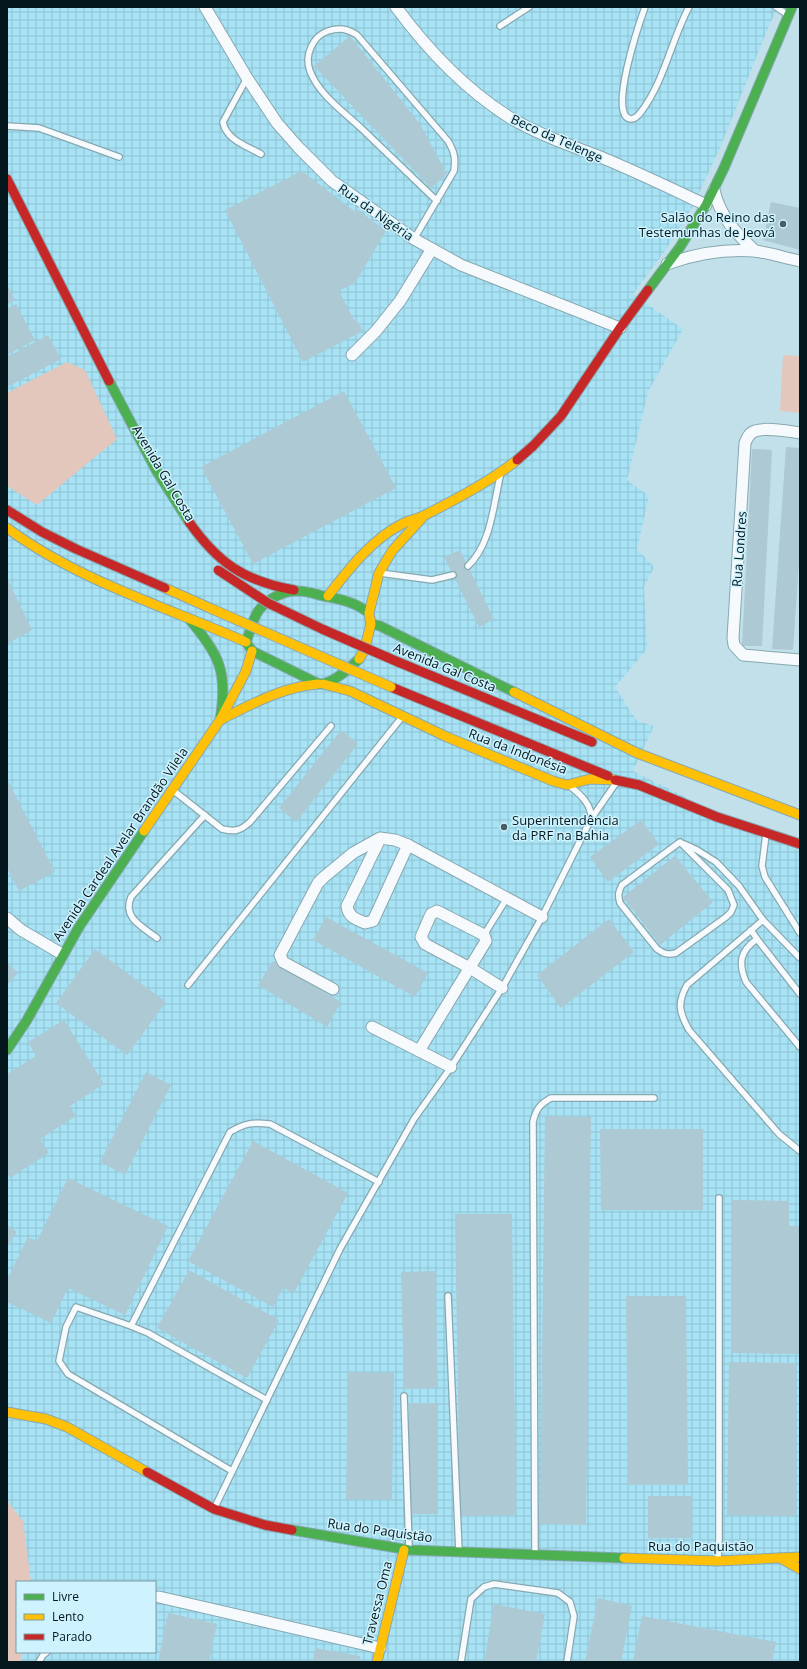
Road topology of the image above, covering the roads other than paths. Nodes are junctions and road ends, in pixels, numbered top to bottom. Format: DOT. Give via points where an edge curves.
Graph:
graph roads {
  1 [pos="205,7"];
  2 [pos="396,7"];
  3 [pos="529,7"];
  4 [pos="645,7"];
  5 [pos="689,7"];
  6 [pos="776,7"];
  7 [pos="790,11"];
  8 [pos="500,26"];
  9 [pos="247,78"];
  10 [pos="7,126"];
  11 [pos="261,154"];
  12 [pos="119,157"];
  13 [pos="7,179"];
  14 [pos="714,190"];
  15 [pos="437,201"];
  16 [pos="706,204"];
  17 [pos="414,239"];
  18 [pos="432,249"];
  19 [pos="755,252"];
  20 [pos="800,261"];
  21 [pos="668,264"];
  22 [pos="620,328"];
  23 [pos="92,348"];
  24 [pos="352,355"];
  25 [pos="110,404"];
  26 [pos="800,433"];
  27 [pos="141,462"];
  28 [pos="501,472"];
  29 [pos="156,487"];
  30 [pos="7,510"];
  31 [pos="424,516"];
  32 [pos="7,528"];
  33 [pos="468,566"];
  34 [pos="215,567"];
  35 [pos="379,573"];
  36 [pos="453,575"];
  37 [pos="294,590"];
  38 [pos="328,596"];
  39 [pos="369,614"];
  40 [pos="187,617"];
  41 [pos="371,624"];
  42 [pos="246,642"];
  43 [pos="252,651"];
  44 [pos="800,660"];
  45 [pos="321,684"];
  46 [pos="404,716"];
  47 [pos="220,720"];
  48 [pos="331,726"];
  49 [pos="637,753"];
  50 [pos="618,780"];
  51 [pos="567,785"];
  52 [pos="172,789"];
  53 [pos="205,815"];
  54 [pos="800,816"];
  55 [pos="591,819"];
  56 [pos="766,832"];
  57 [pos="380,838"];
  58 [pos="680,842"];
  59 [pos="800,844"];
  60 [pos="408,845"];
  61 [pos="507,898"];
  62 [pos="542,917"];
  63 [pos="7,918"];
  64 [pos="763,920"];
  65 [pos="751,930"];
  66 [pos="800,933"];
  67 [pos="484,936"];
  68 [pos="157,938"];
  69 [pos="757,938"];
  70 [pos="62,954"];
  71 [pos="800,958"];
  72 [pos="470,968"];
  73 [pos="188,985"];
  74 [pos="502,988"];
  75 [pos="333,989"];
  76 [pos="800,994"];
  77 [pos="372,1027"];
  78 [pos="800,1047"];
  79 [pos="7,1050"];
  80 [pos="418,1051"];
  81 [pos="451,1067"];
  82 [pos="654,1098"];
  83 [pos="800,1151"];
  84 [pos="379,1182"];
  85 [pos="719,1198"];
  86 [pos="448,1296"];
  87 [pos="131,1326"];
  88 [pos="404,1396"];
  89 [pos="267,1400"];
  90 [pos="7,1412"];
  91 [pos="232,1471"];
  92 [pos="214,1509"];
  93 [pos="406,1550"];
  94 [pos="459,1553"];
  95 [pos="535,1556"];
  96 [pos="800,1557"];
  97 [pos="780,1558"];
  98 [pos="718,1561"];
  99 [pos="800,1569"];
  100 [pos="160,1597"];
  101 [pos="380,1648"];
  102 [pos="45,1653"];
  103 [pos="39,1662"];
  104 [pos="377,1662"];
  105 [pos="461,1662"];
  106 [pos="567,1662"];
  1 -- 9 [label="street, Rua da Nigéria"];
  2 -- 16 [label="street, Beco da Telenge" via="435,54 466,84 509,117"];
  3 -- 8 [label="lane"];
  4 -- 5 [label="lane" via="622,92 622,109 631,119 641,112 658,82"];
  6 -- 7 [label="lane"];
  7 -- 14 [label="main road"];
  9 -- 11 [label="lane" via="223,122 224,129 229,136"];
  9 -- 17 [label="street, Rua da Nigéria" via="277,123 332,182"];
  10 -- 12 [label="lane" via="39,128"];
  13 -- 23 [label="main road, Avenida Gal Costa"];
  14 -- 16 [label="main road"];
  14 -- 19 [label="street" via="717,205 727,221"];
  15 -- 15 [label="lane" via="454,171 456,161 448,141 357,36 348,30 337,28 317,38 310,48 309,70 325,94"];
  15 -- 17 [label="lane"];
  16 -- 21 [label="main road"];
  17 -- 18 [label="street, Rua da Nigéria"];
  18 -- 22 [label="street, Rua da Nigéria" via="461,265"];
  18 -- 24 [label="street" via="400,301"];
  19 -- 20 [label="street"];
  19 -- 21 [label="street" via="712,253 683,258"];
  21 -- 22 [label="main road"];
  22 -- 28 [label="main road" via="561,416 533,446"];
  23 -- 25 [label="main road, Avenida Gal Costa"];
  23 -- 37 [label="main road, Avenida Gal Costa" via="151,462 196,532 226,563 244,575 269,585"];
  26 -- 44 [label="street, Rua Londres" via="755,430 745,443 733,638 734,645 743,655"];
  27 -- 29 [label="main road, Avenida Gal Costa"];
  28 -- 31 [label="main road"];
  28 -- 33 [label="lane" via="486,538"];
  30 -- 50 [label="main road, bridge" via="76,549 391,687"];
  31 -- 35 [label="main road" via="392,551"];
  31 -- 38 [label="main road" via="402,524 368,548 344,573"];
  32 -- 40 [label="main road" via="63,563"];
  34 -- 49 [label="main road, Avenida Gal Costa, bridge" via="268,603 291,615 575,735 609,748"];
  35 -- 36 [label="lane" via="432,580"];
  35 -- 39 [label="main road"];
  37 -- 38 [label="main road, Avenida Gal Costa"];
  37 -- 42 [label="main road" via="274,597 264,604 254,617"];
  38 -- 39 [label="main road, Avenida Gal Costa" via="352,603"];
  39 -- 41 [label="main road, Rua da Indonésia"];
  40 -- 42 [label="main road"];
  40 -- 47 [label="main road" via="212,646 222,670 224,700"];
  41 -- 45 [label="main road, Rua da Indonésia" via="364,650 358,660 342,674"];
  41 -- 49 [label="main road, Avenida Gal Costa" via="380,626"];
  42 -- 43 [label="main road"];
  43 -- 45 [label="main road, Rua da Indonésia"];
  43 -- 47 [label="main road, Avenida Cardeal Avelar Brandão Vilela" via="246,670"];
  45 -- 46 [label="main road, Rua da Indonésia" via="350,691"];
  45 -- 47 [label="main road, Rua da Indonésia" via="279,691"];
  46 -- 51 [label="main road, Rua da Indonésia" via="534,774"];
  46 -- 73 [label="lane"];
  47 -- 52 [label="main road, Avenida Cardeal Avelar Brandão Vilela"];
  48 -- 53 [label="lane" via="242,829 222,829"];
  49 -- 54 [label="main road"];
  50 -- 51 [label="main road, Rua da Indonésia" via="590,779"];
  50 -- 55 [label="lane"];
  50 -- 56 [label="main road, Rua da Indonésia" via="639,785 717,817"];
  51 -- 55 [label="lane" via="588,805"];
  52 -- 53 [label="lane"];
  52 -- 70 [label="main road, Avenida Cardeal Avelar Brandão Vilela"];
  53 -- 68 [label="lane" via="131,897 128,904 128,910 136,922"];
  55 -- 62 [label="lane"];
  56 -- 59 [label="main road, Rua da Indonésia"];
  56 -- 66 [label="lane" via="762,866 764,876"];
  57 -- 60 [label="street"];
  57 -- 60 [label="street" via="348,906 348,912 365,923 372,921"];
  57 -- 75 [label="street" via="353,853 318,883 280,955 283,962"];
  58 -- 58 [label="lane" via="622,885 618,896 620,903 657,949 669,954 676,953 726,917 734,905 728,890"];
  58 -- 64 [label="lane" via="716,862 739,886"];
  60 -- 61 [label="street"];
  61 -- 62 [label="street"];
  61 -- 67 [label="lane"];
  62 -- 74 [label="lane"];
  63 -- 70 [label="street" via="21,930"];
  64 -- 65 [label="lane"];
  64 -- 71 [label="lane"];
  65 -- 69 [label="lane"];
  65 -- 83 [label="lane" via="687,985 680,1000 682,1017 689,1030 779,1134"];
  67 -- 72 [label="street" via="486,941"];
  67 -- 72 [label="street" via="437,911 428,917 421,937 425,944"];
  69 -- 76 [label="lane"];
  69 -- 78 [label="lane" via="750,943 740,966 746,982"];
  70 -- 79 [label="main road, Avenida Cardeal Avelar Brandão Vilela" via="20,1032"];
  72 -- 74 [label="street"];
  72 -- 80 [label="street"];
  74 -- 81 [label="lane"];
  77 -- 80 [label="street"];
  80 -- 81 [label="street"];
  81 -- 84 [label="lane" via="414,1119"];
  82 -- 95 [label="lane" via="551,1098 535,1111"];
  84 -- 87 [label="lane" via="270,1124 254,1122 241,1125 230,1132"];
  84 -- 89 [label="lane" via="340,1249"];
  85 -- 98 [label="lane"];
  86 -- 94 [label="lane"];
  87 -- 89 [label="lane"];
  87 -- 91 [label="lane" via="76,1307 66,1327 59,1361 68,1374"];
  88 -- 93 [label="lane"];
  89 -- 91 [label="lane"];
  90 -- 92 [label="main road, Rua do Paquistão" via="46,1419 67,1427"];
  91 -- 92 [label="lane"];
  92 -- 93 [label="main road, Rua do Paquistão" via="265,1525"];
  93 -- 94 [label="main road, Rua do Paquistão"];
  93 -- 101 [label="main road, Travessa Oma"];
  94 -- 95 [label="main road, Rua do Paquistão"];
  95 -- 98 [label="main road, Rua do Paquistão"];
  96 -- 97 [label="main road, Rua do Paquistão"];
  97 -- 98 [label="main road, Rua do Paquistão"];
  97 -- 99 [label="main road"];
  100 -- 101 [label="street"];
  101 -- 104 [label="main road, Travessa Oma"];
  102 -- 103 [label="lane"];
  105 -- 106 [label="lane" via="471,1598 484,1587 494,1584 558,1593 570,1602 574,1616"];
}
